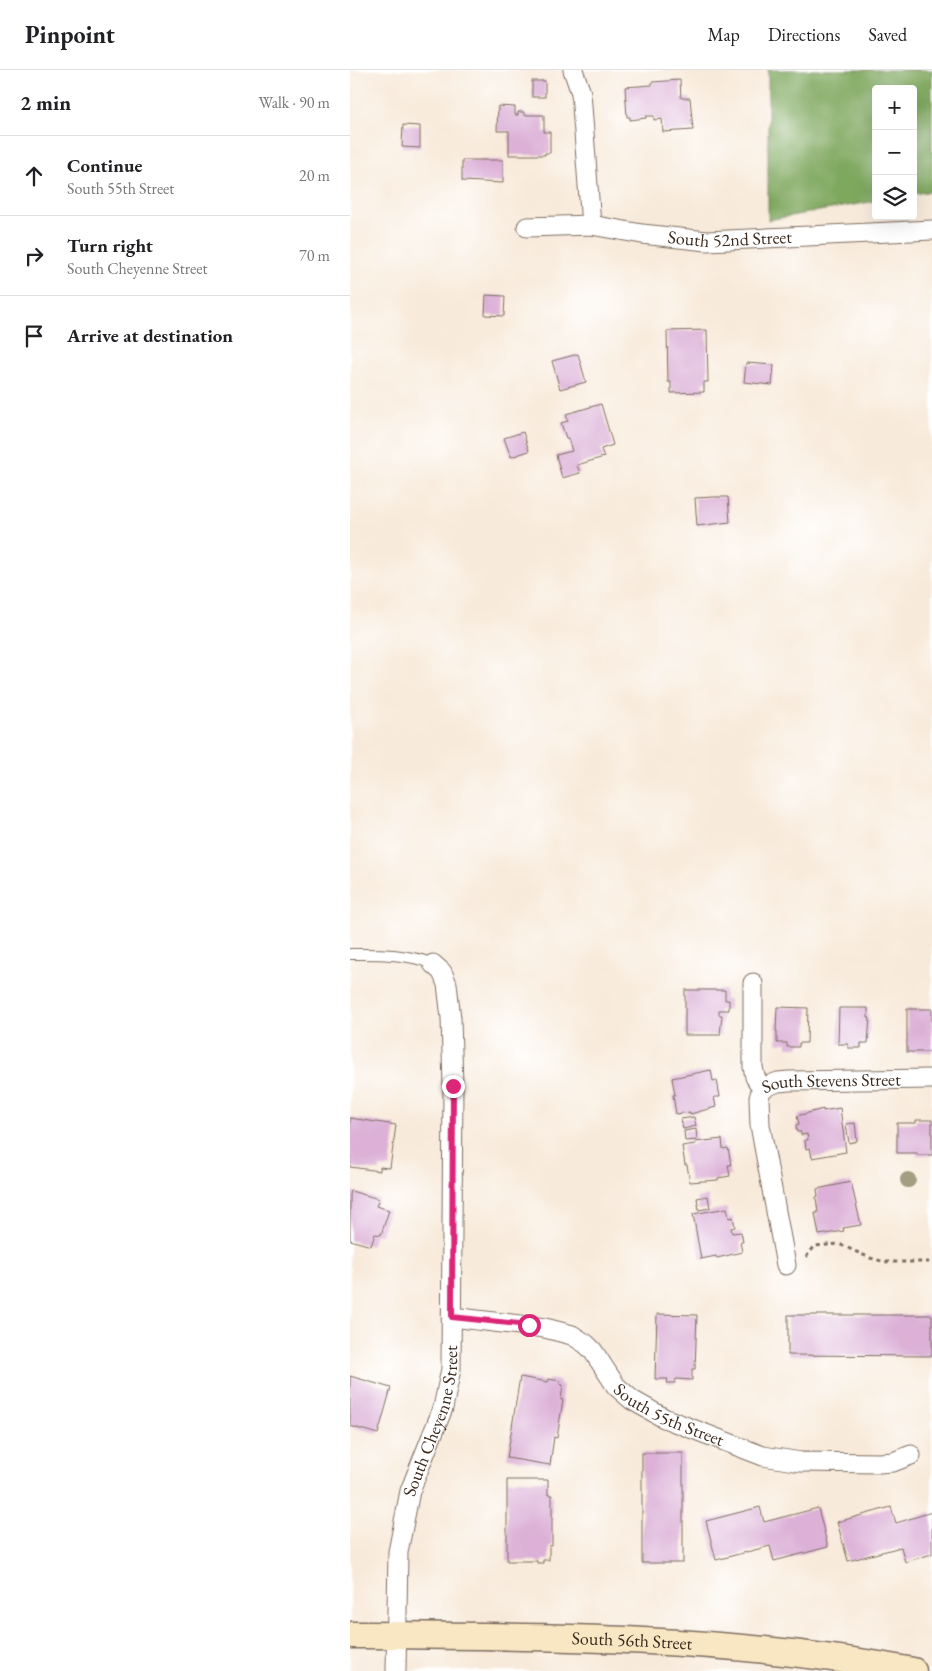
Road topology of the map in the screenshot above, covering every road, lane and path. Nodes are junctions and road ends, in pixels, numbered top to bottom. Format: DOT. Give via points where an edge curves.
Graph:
graph roads {
  1 [pos="573,70"];
  2 [pos="591,225"];
  3 [pos="527,227"];
  4 [pos="932,230"];
  5 [pos="350,954"];
  6 [pos="433,964"];
  7 [pos="753,983"];
  8 [pos="932,1079"];
  9 [pos="762,1088"];
  10 [pos="815,1246"];
  11 [pos="932,1262"];
  12 [pos="786,1265"];
  13 [pos="452,1317"];
  14 [pos="911,1455"];
  15 [pos="350,1635"];
  16 [pos="396,1635"];
  17 [pos="396,1671"];
  18 [pos="913,1671"];
  1 -- 2 [label="street" via="581,93"];
  2 -- 3 [label="street, South 52nd Street"];
  2 -- 4 [label="street, South 52nd Street" via="707,240"];
  5 -- 6 [label="lane" via="405,956"];
  6 -- 13 [label="street, South Cheyenne Street" via="442,972 447,984 451,1018"];
  7 -- 9 [label="street" via="753,1067"];
  8 -- 9 [label="street, South Stevens Street" via="789,1081"];
  9 -- 12 [label="street, South Stevens Street" via="759,1093 760,1125"];
  10 -- 11 [label="path" via="840,1244 877,1261"];
  13 -- 14 [label="street, South 55th Street" via="529,1325 572,1336 593,1351 616,1386 632,1400 664,1418 763,1456 801,1462 879,1463"];
  13 -- 16 [label="street, South Cheyenne Street" via="448,1387 443,1408 410,1491 398,1552"];
  15 -- 16 [label="main road, South 56th Street"];
  16 -- 17 [label="street, South Cheyenne Street"];
  16 -- 18 [label="main road, South 56th Street" via="638,1640 771,1651"];
}
